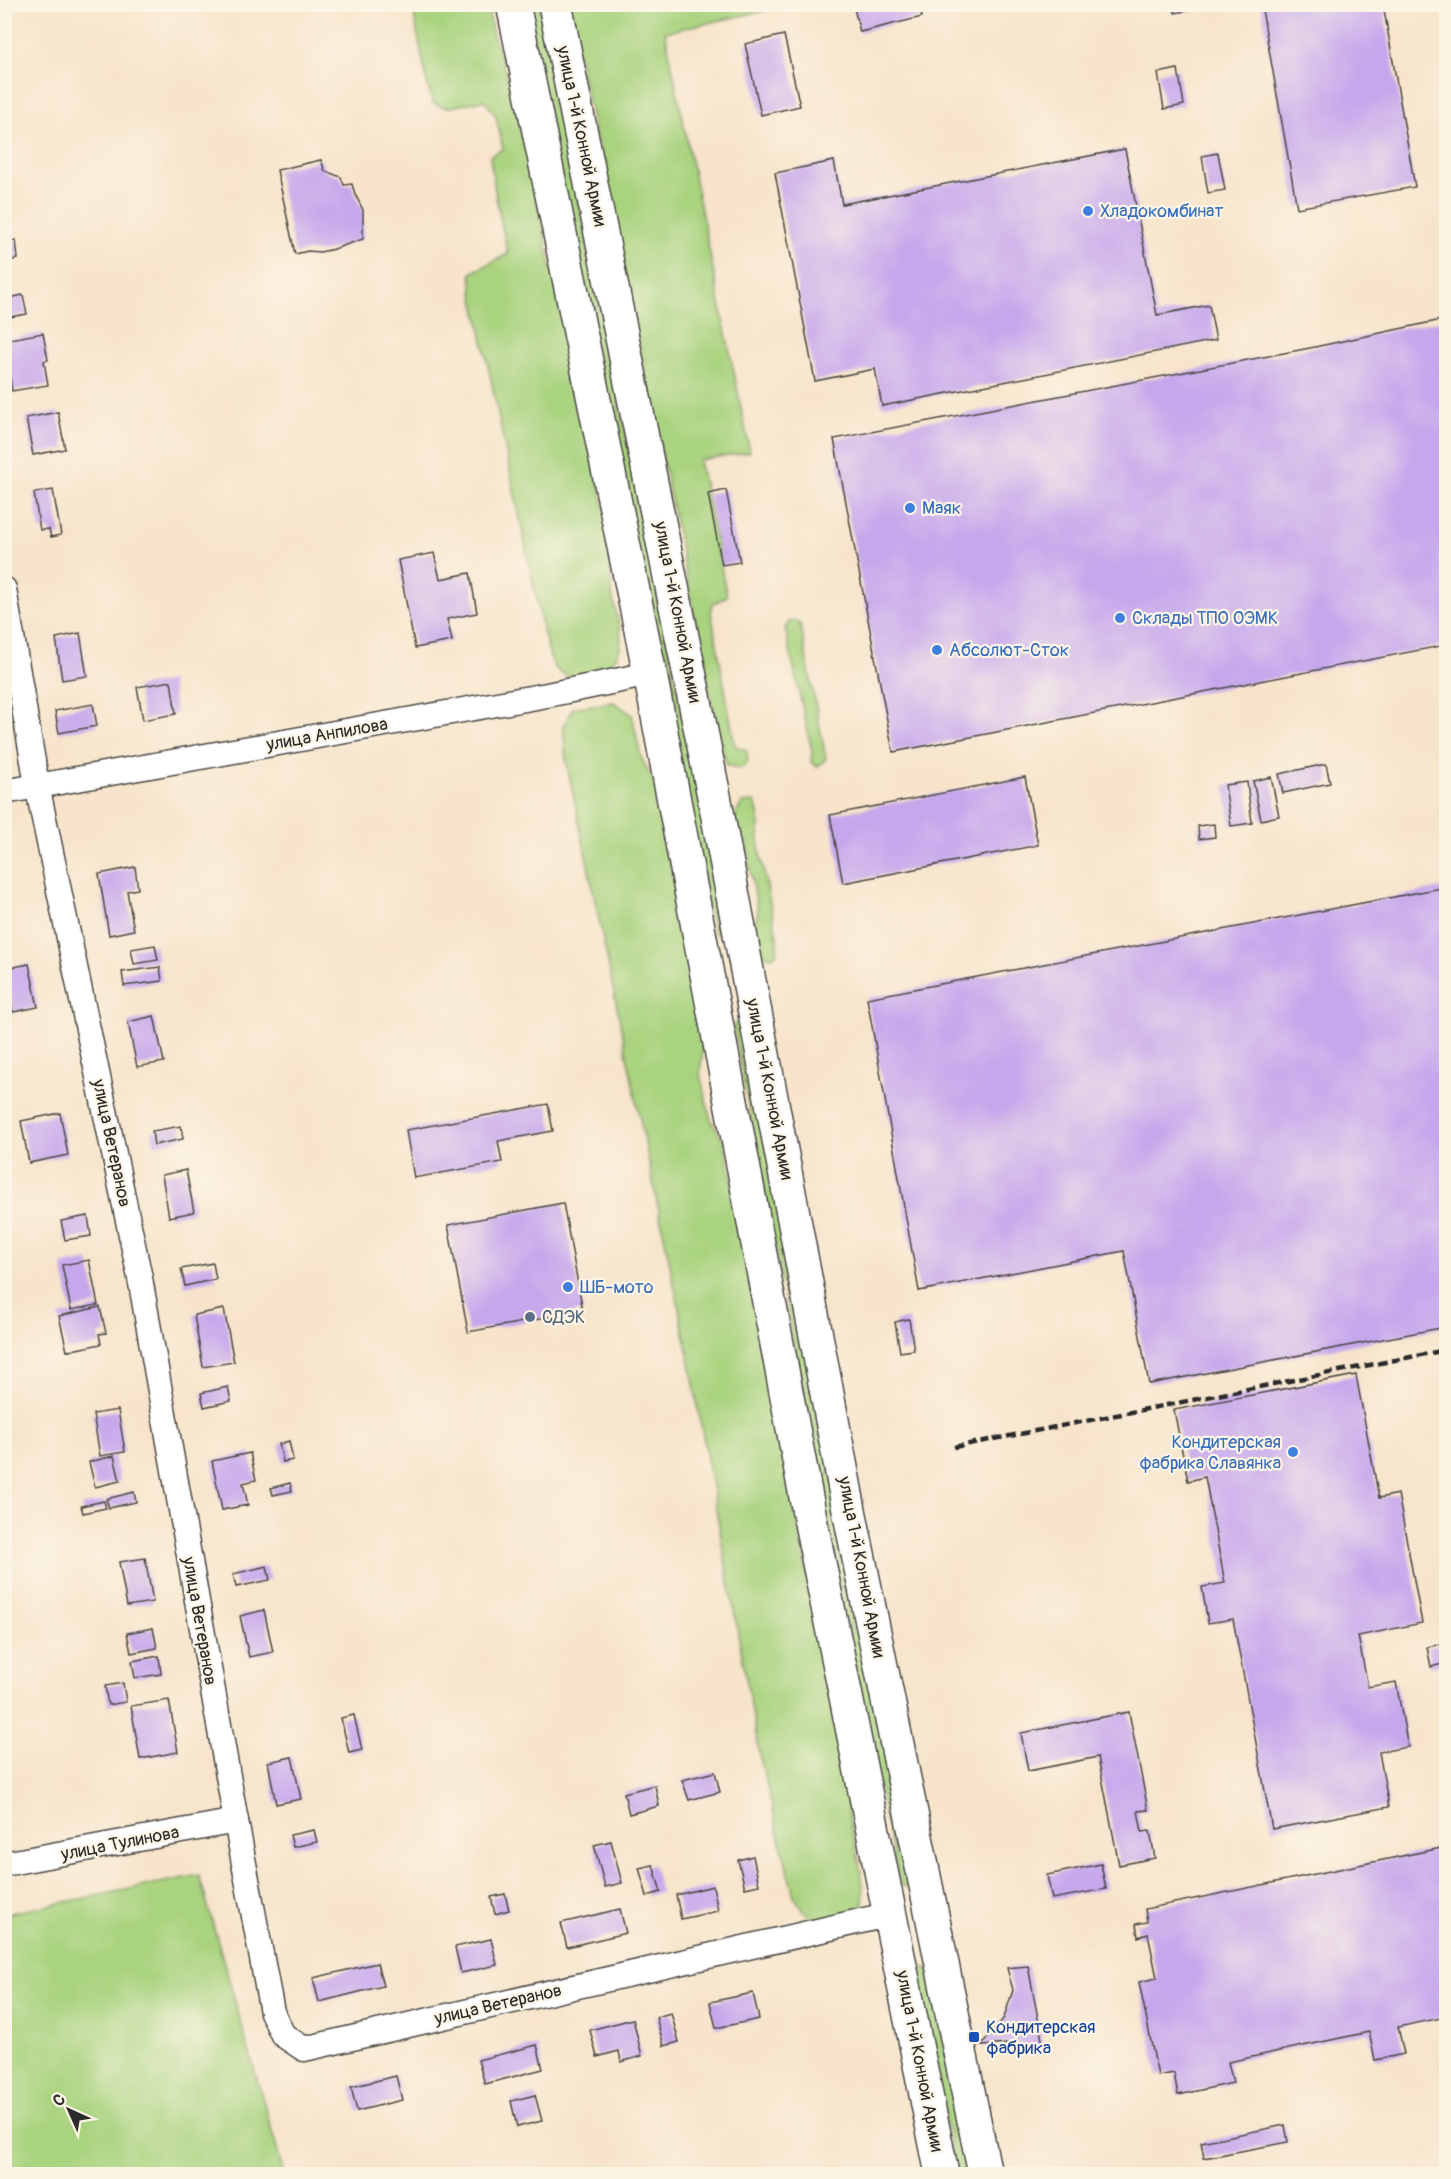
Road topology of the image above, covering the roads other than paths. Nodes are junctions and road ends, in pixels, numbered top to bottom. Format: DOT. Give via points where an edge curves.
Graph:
graph roads {
  1 [pos="513,4"];
  2 [pos="555,4"];
  3 [pos="4,589"];
  4 [pos="650,674"];
  5 [pos="37,785"];
  6 [pos="4,792"];
  7 [pos="750,980"];
  8 [pos="710,987"];
  9 [pos="236,1821"];
  10 [pos="4,1864"];
  11 [pos="933,1915"];
  12 [pos="892,1919"];
  13 [pos="942,2175"];
  14 [pos="985,2175"];
  1 -- 4 [label="main road, улица 1-й Конной Армии"];
  2 -- 7 [label="main road, улица 1-й Конной Армии"];
  3 -- 5 [label="street, улица Ветеранов"];
  4 -- 5 [label="street, улица Анпилова"];
  4 -- 8 [label="main road, улица 1-й Конной Армии"];
  5 -- 6 [label="street, улица Анпилова"];
  5 -- 9 [label="street, улица Ветеранов" via="140,1278"];
  7 -- 8 [label="main road"];
  7 -- 11 [label="main road, улица 1-й Конной Армии" via="849,1510"];
  8 -- 12 [label="main road, улица 1-й Конной Армии" via="810,1518"];
  9 -- 10 [label="street, улица Тулинова"];
  9 -- 12 [label="street, улица Ветеранов" via="272,2012 283,2035 304,2049"];
  11 -- 12 [label="main road"];
  11 -- 14 [label="main road, улица 1-й Конной Армии"];
  12 -- 13 [label="main road, улица 1-й Конной Армии"];
}
